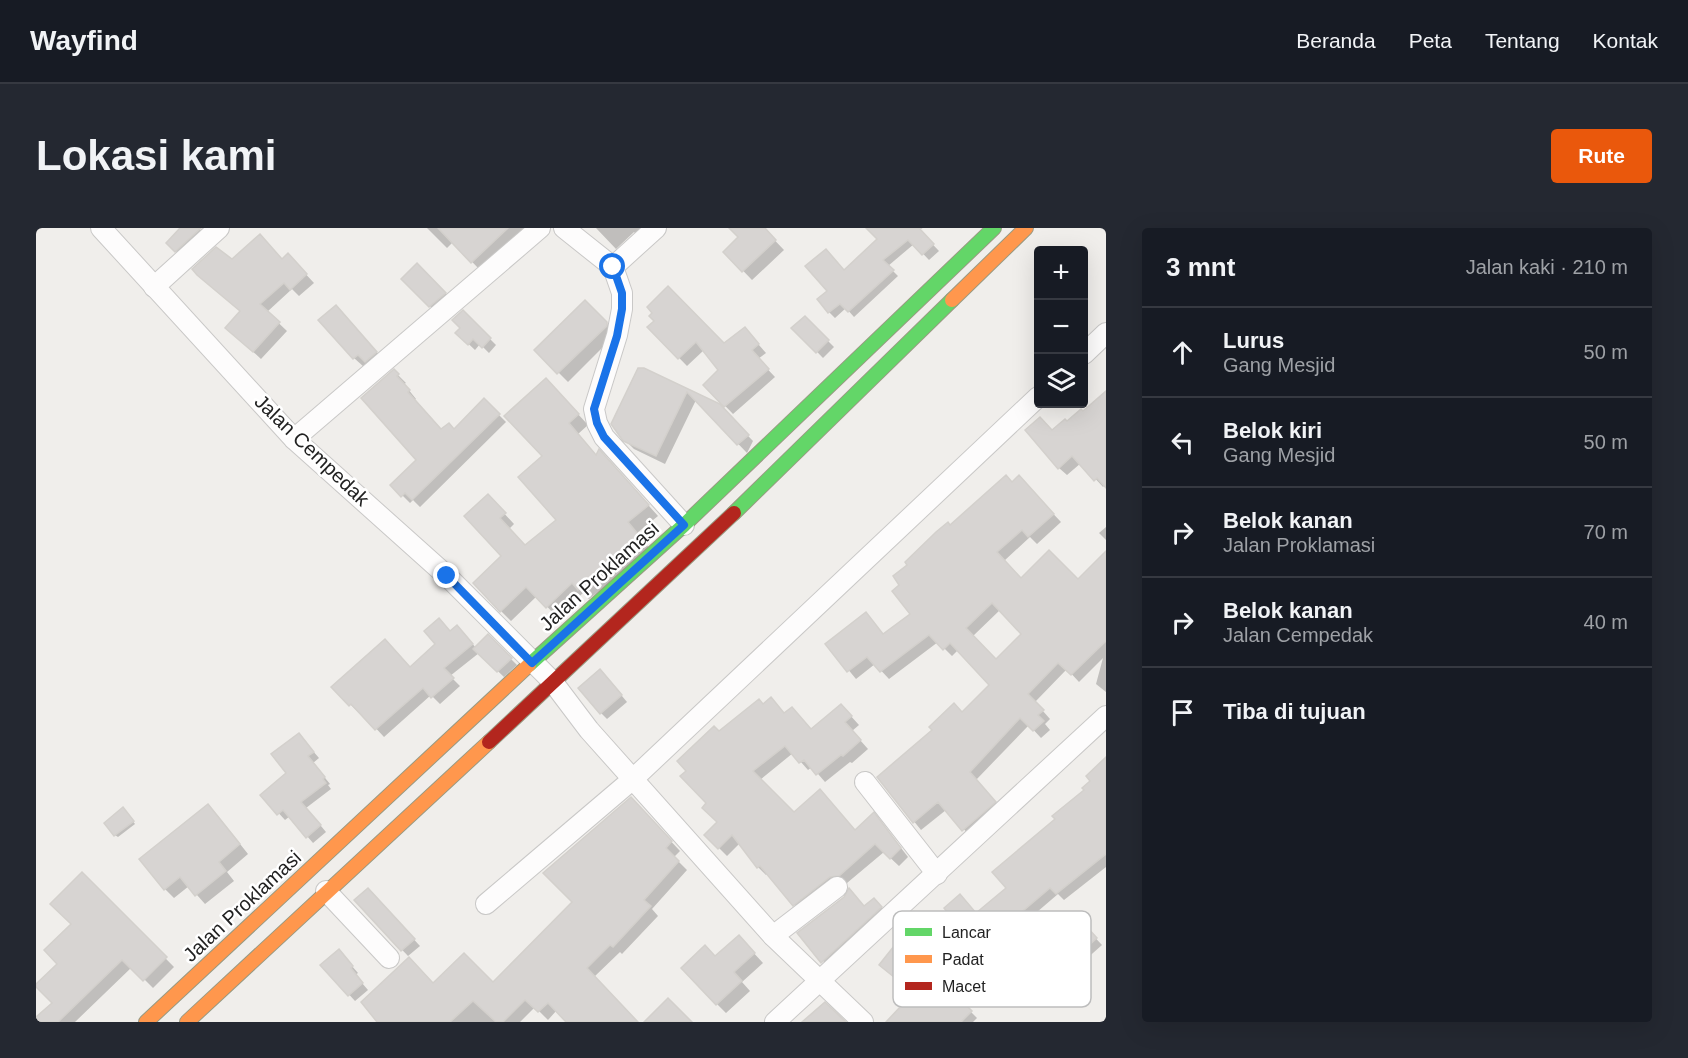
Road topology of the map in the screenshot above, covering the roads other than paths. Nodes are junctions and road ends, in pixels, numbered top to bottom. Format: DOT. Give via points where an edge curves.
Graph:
graph roads {
  1 [pos="101,228"];
  2 [pos="219,228"];
  3 [pos="540,228"];
  4 [pos="564,228"];
  5 [pos="656,228"];
  6 [pos="994,228"];
  7 [pos="1026,228"];
  8 [pos="613,267"];
  9 [pos="154,286"];
  10 [pos="1106,333"];
  11 [pos="1088,349"];
  12 [pos="1034,401"];
  13 [pos="294,439"];
  14 [pos="684,525"];
  15 [pos="532,663"];
  16 [pos="552,681"];
  17 [pos="1106,716"];
  18 [pos="633,779"];
  19 [pos="865,782"];
  20 [pos="937,874"];
  21 [pos="837,887"];
  22 [pos="326,891"];
  23 [pos="486,904"];
  24 [pos="896,911"];
  25 [pos="893,914"];
  26 [pos="773,936"];
  27 [pos="389,958"];
  28 [pos="820,980"];
  29 [pos="146,1022"];
  30 [pos="187,1022"];
  31 [pos="775,1022"];
  32 [pos="862,1022"];
  1 -- 9 [label="street, Jalan Cempedak"];
  2 -- 9 [label="street"];
  3 -- 13 [label="street"];
  4 -- 8 [label="street"];
  5 -- 8 [label="street"];
  6 -- 14 [label="street, Jalan Proklamasi"];
  7 -- 16 [label="street" via="713,533"];
  8 -- 14 [label="street" via="622,293 622,309 594,409 597,423 604,437"];
  9 -- 13 [label="street, Jalan Cempedak"];
  10 -- 11 [label="street"];
  12 -- 18 [label="street"];
  13 -- 15 [label="street, Jalan Cempedak" via="447,576"];
  14 -- 15 [label="street, Jalan Proklamasi"];
  15 -- 16 [label="street, Jalan Cempedak"];
  15 -- 29 [label="street, Jalan Proklamasi"];
  16 -- 18 [label="street, Jalan Cempedak"];
  16 -- 22 [label="street"];
  17 -- 20 [label="street"];
  18 -- 23 [label="street"];
  18 -- 26 [label="street, Jalan Cempedak"];
  19 -- 20 [label="street"];
  20 -- 24 [label="street"];
  21 -- 26 [label="street"];
  22 -- 27 [label="street"];
  22 -- 30 [label="street"];
  25 -- 28 [label="street"];
  26 -- 28 [label="street, Jalan Cempedak"];
  28 -- 31 [label="street"];
  28 -- 32 [label="street, Jalan Cempedak"];
}
